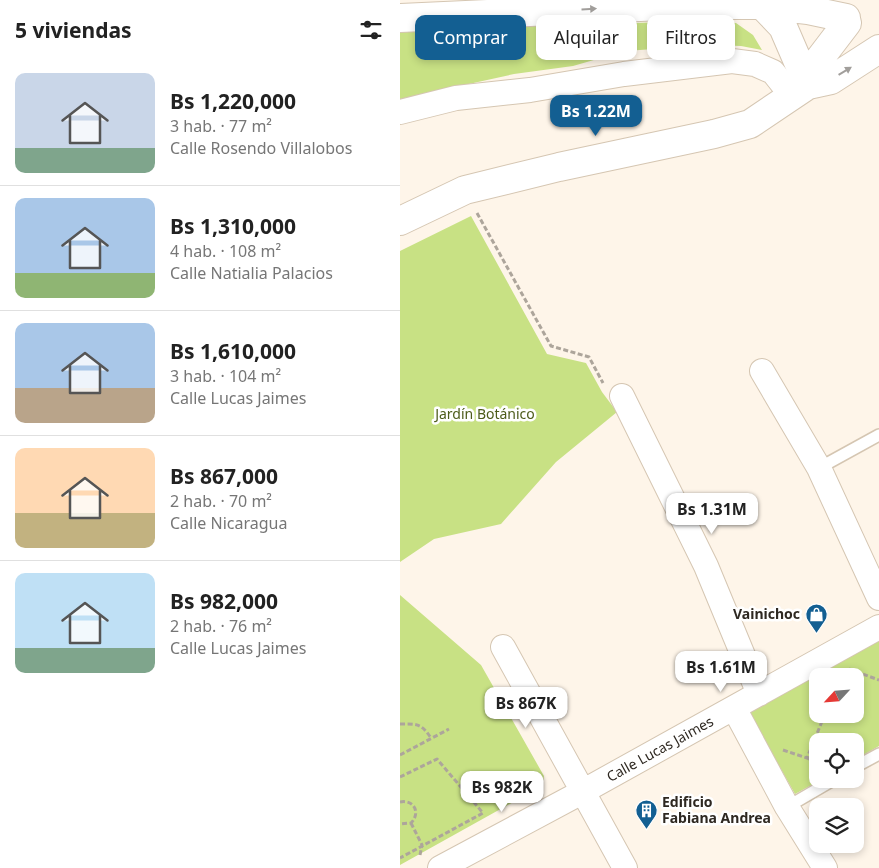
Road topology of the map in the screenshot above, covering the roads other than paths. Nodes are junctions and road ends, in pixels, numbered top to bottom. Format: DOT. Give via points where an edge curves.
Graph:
graph roads {
  1 [pos="762,5"];
  2 [pos="846,13"];
  3 [pos="400,18"];
  4 [pos="879,45"];
  5 [pos="879,50"];
  6 [pos="800,91"];
  7 [pos="400,112"];
  8 [pos="400,221"];
  9 [pos="762,371"];
  10 [pos="622,396"];
  11 [pos="879,435"];
  12 [pos="819,468"];
  13 [pos="879,598"];
  14 [pos="879,626"];
  15 [pos="503,647"];
  16 [pos="759,694"];
  17 [pos="734,708"];
  18 [pos="879,754"];
  19 [pos="864,762"];
  20 [pos="820,788"];
  21 [pos="582,792"];
  22 [pos="787,807"];
  23 [pos="432,865"];
  24 [pos="625,868"];
  25 [pos="825,868"];
  1 -- 2 [label="main road"];
  3 -- 1 [label="main road, one-way" via="684,5"];
  1 -- 6 [label="main road" via="783,27"];
  2 -- 4 [label="main road" via="856,35"];
  2 -- 6 [label="main road"];
  6 -- 5 [label="main road, one-way" via="831,80"];
  6 -- 7 [label="street" via="774,72 755,64 732,61 456,98"];
  6 -- 8 [label="main road" via="750,124 465,190"];
  9 -- 12 [label="street"];
  10 -- 16 [label="street" via="706,566"];
  11 -- 12 [label="lane"];
  12 -- 13 [label="street"];
  14 -- 16 [label="street, Calle Lucas Jaimes"];
  15 -- 21 [label="street"];
  16 -- 17 [label="street, Calle Lucas Jaimes"];
  17 -- 21 [label="street, Calle Lucas Jaimes"];
  17 -- 22 [label="street"];
  18 -- 19 [label="lane"];
  20 -- 22 [label="lane"];
  21 -- 23 [label="street, Calle Lucas Jaimes"];
  21 -- 24 [label="street"];
  22 -- 25 [label="street"];
}
